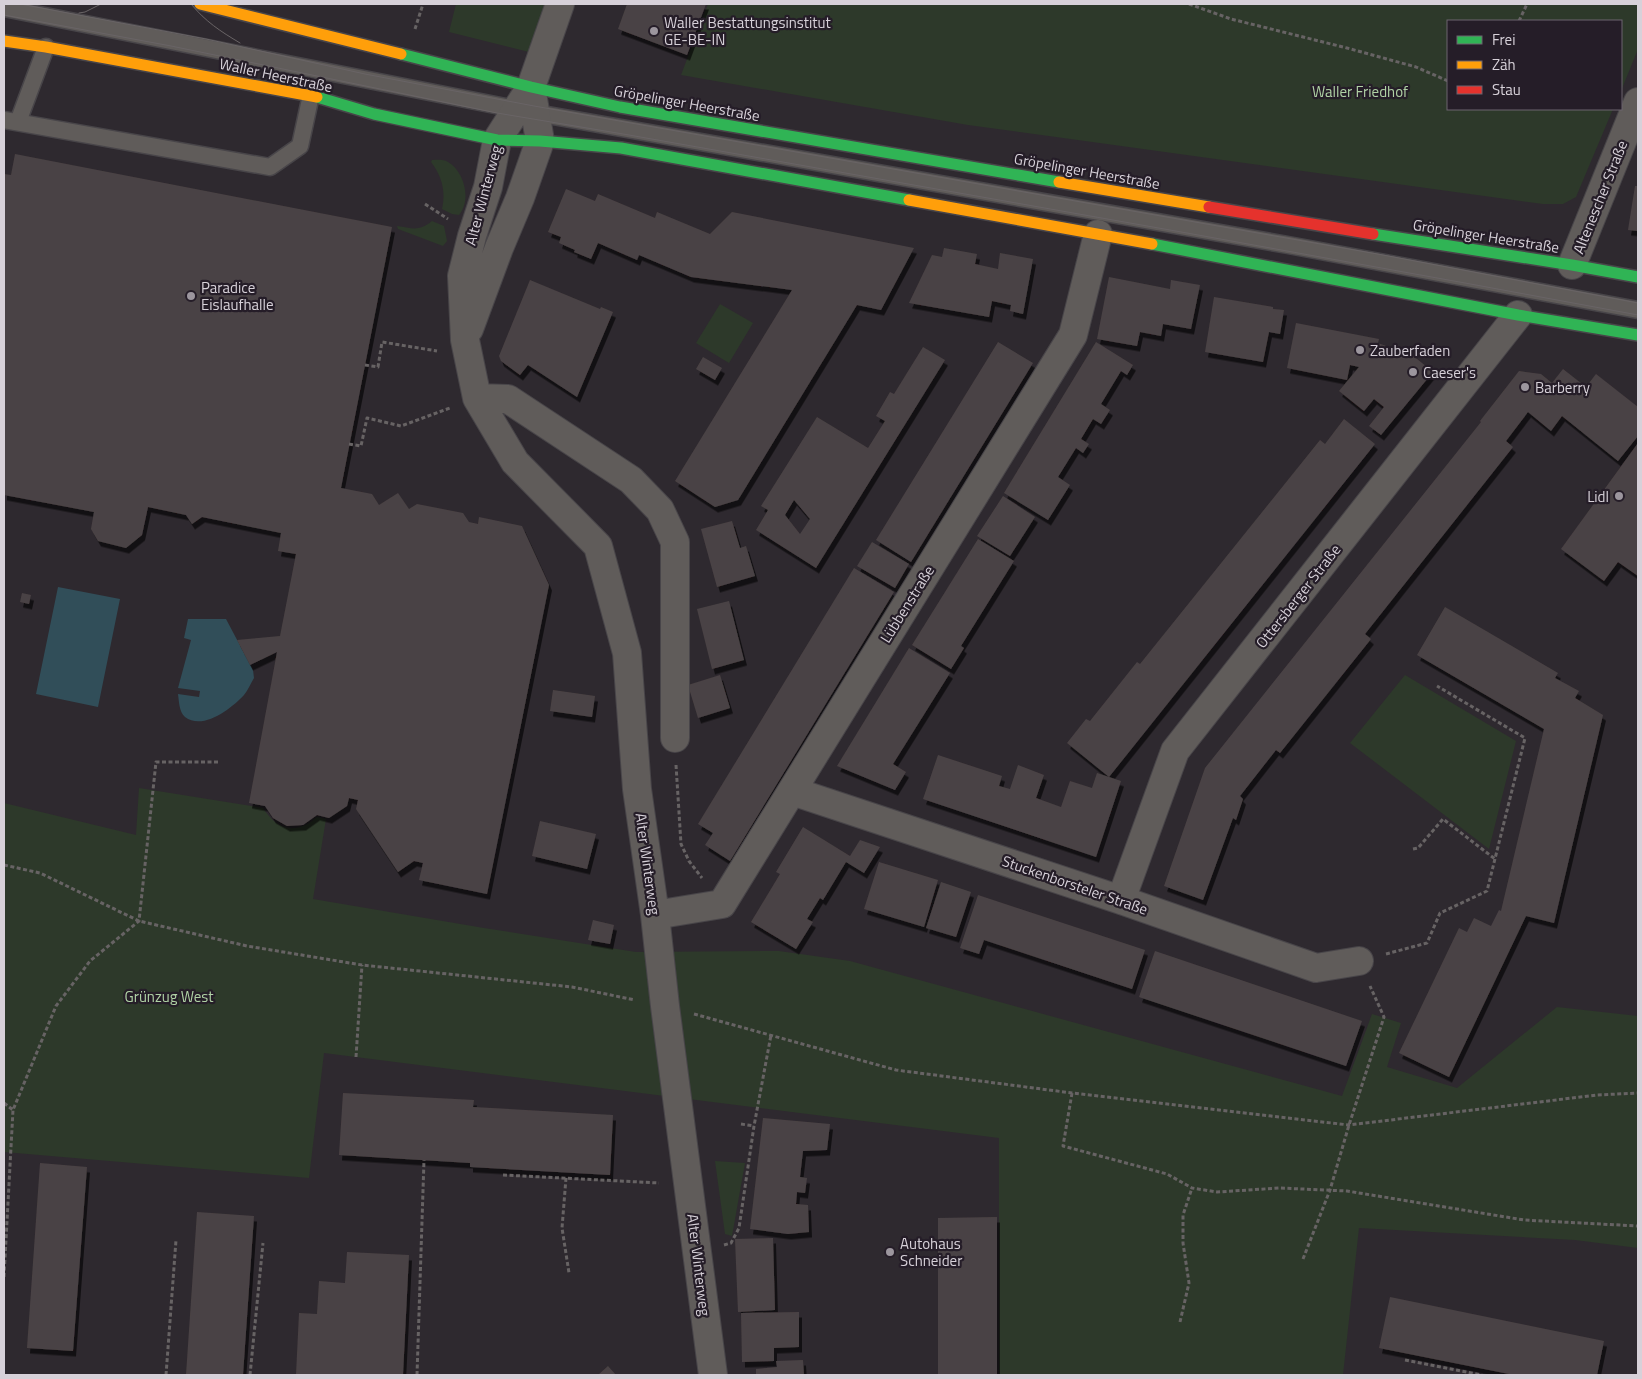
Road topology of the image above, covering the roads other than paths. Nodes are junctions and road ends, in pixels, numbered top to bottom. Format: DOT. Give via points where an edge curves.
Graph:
graph roads {
  1 [pos="200,4"];
  2 [pos="560,4"];
  3 [pos="4,8"];
  4 [pos="4,42"];
  5 [pos="46,47"];
  6 [pos="531,86"];
  7 [pos="311,95"];
  8 [pos="1638,102"];
  9 [pos="526,111"];
  10 [pos="11,121"];
  11 [pos="497,140"];
  12 [pos="540,141"];
  13 [pos="1098,234"];
  14 [pos="1572,265"];
  15 [pos="1638,277"];
  16 [pos="1638,310"];
  17 [pos="1518,315"];
  18 [pos="1638,335"];
  19 [pos="466,347"];
  20 [pos="477,398"];
  21 [pos="674,738"];
  22 [pos="792,791"];
  23 [pos="1120,900"];
  24 [pos="655,915"];
  25 [pos="1359,961"];
  26 [pos="713,1375"];
  1 -- 6 [label="main road"];
  2 -- 6 [label="street, Alter Winterweg"];
  3 -- 9 [label="lane"];
  4 -- 5 [label="main road, Waller Heerstraße"];
  5 -- 7 [label="main road, Waller Heerstraße"];
  5 -- 10 [label="lane"];
  6 -- 9 [label="street, Alter Winterweg"];
  6 -- 14 [label="main road, Gröpelinger Heerstraße" via="620,107 700,121 1295,222"];
  7 -- 10 [label="lane" via="300,146 270,167"];
  7 -- 11 [label="main road, Waller Heerstraße" via="374,114"];
  8 -- 14 [label="street, Altenescher Straße"];
  9 -- 11 [label="street, Alter Winterweg"];
  9 -- 12 [label="street, Alter Winterweg"];
  9 -- 16 [label="lane" via="1268,241"];
  11 -- 12 [label="main road, Waller Heerstraße"];
  11 -- 19 [label="street, Alter Winterweg" via="488,188 462,276"];
  12 -- 13 [label="main road" via="620,148"];
  12 -- 19 [label="street, Alter Winterweg"];
  13 -- 17 [label="main road"];
  13 -- 22 [label="street, Lübbenstraße" via="1073,335"];
  14 -- 15 [label="main road, Gröpelinger Heerstraße"];
  17 -- 18 [label="main road"];
  17 -- 23 [label="street, Ottersberger Straße" via="1175,752"];
  19 -- 20 [label="street, Alter Winterweg"];
  20 -- 21 [label="street" via="508,399 631,480 660,510 675,542"];
  20 -- 24 [label="street, Alter Winterweg" via="515,462 598,546 627,653 637,789"];
  22 -- 23 [label="street, Stuckenborsteler Straße"];
  22 -- 24 [label="street, Lübbenstraße" via="722,904"];
  23 -- 25 [label="street, Stuckenborsteler Straße" via="1316,968"];
  24 -- 26 [label="street, Alter Winterweg"];
}
